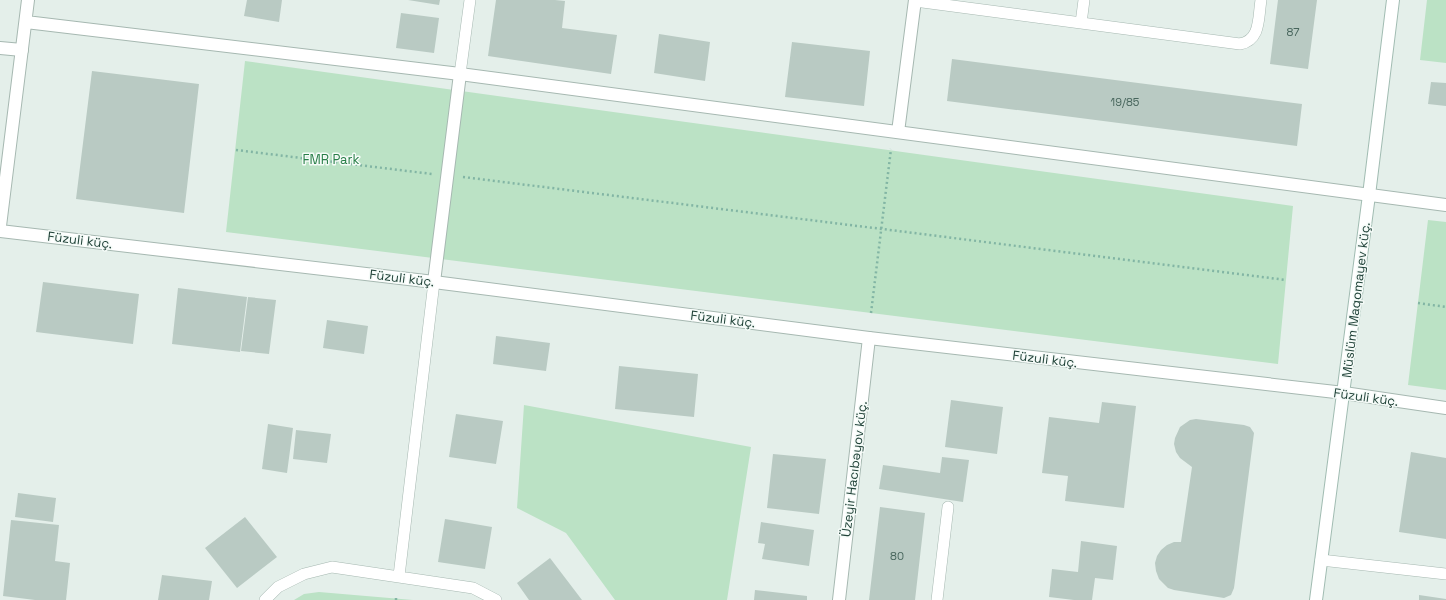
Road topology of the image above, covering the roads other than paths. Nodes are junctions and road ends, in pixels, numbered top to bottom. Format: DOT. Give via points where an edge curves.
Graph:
graph roads {
  1 [pos="28,0"];
  2 [pos="470,0"];
  3 [pos="915,0"];
  4 [pos="1084,0"];
  5 [pos="1261,0"];
  6 [pos="1393,0"];
  7 [pos="26,22"];
  8 [pos="1081,23"];
  9 [pos="0,48"];
  10 [pos="22,50"];
  11 [pos="460,74"];
  12 [pos="898,132"];
  13 [pos="4,164"];
  14 [pos="1370,195"];
  15 [pos="1446,205"];
  16 [pos="0,226"];
  17 [pos="0,231"];
  18 [pos="434,282"];
  19 [pos="869,338"];
  20 [pos="1344,393"];
  21 [pos="1446,408"];
  22 [pos="948,507"];
  23 [pos="1321,560"];
  24 [pos="1446,574"];
  25 [pos="399,576"];
  26 [pos="265,600"];
  27 [pos="496,600"];
  28 [pos="839,600"];
  29 [pos="937,600"];
  30 [pos="1316,600"];
  1 -- 7 [label="street"];
  2 -- 11 [label="lane"];
  3 -- 8 [label="lane"];
  3 -- 12 [label="street"];
  4 -- 8 [label="lane"];
  5 -- 8 [label="lane" via="1257,33 1248,42 1240,44"];
  6 -- 14 [label="street, Müslüm Maqomayev küç."];
  7 -- 10 [label="street"];
  7 -- 11 [label="street"];
  9 -- 10 [label="street"];
  10 -- 13 [label="street"];
  11 -- 12 [label="street"];
  11 -- 18 [label="street"];
  12 -- 14 [label="street"];
  13 -- 16 [label="street"];
  14 -- 15 [label="street"];
  14 -- 20 [label="street, Müslüm Maqomayev küç."];
  17 -- 18 [label="street, Füzuli küç."];
  18 -- 19 [label="street, Füzuli küç."];
  18 -- 25 [label="lane"];
  19 -- 20 [label="street, Füzuli küç."];
  19 -- 28 [label="street, Üzeyir Hacıbəyov küç."];
  20 -- 21 [label="street, Füzuli küç."];
  20 -- 23 [label="street, Müslüm Maqomayev küç."];
  22 -- 29 [label="lane"];
  23 -- 24 [label="lane"];
  23 -- 30 [label="street, Müslüm Maqomayev küç."];
  25 -- 26 [label="lane" via="332,567 304,574 278,587"];
  25 -- 27 [label="lane" via="473,588"];
}
